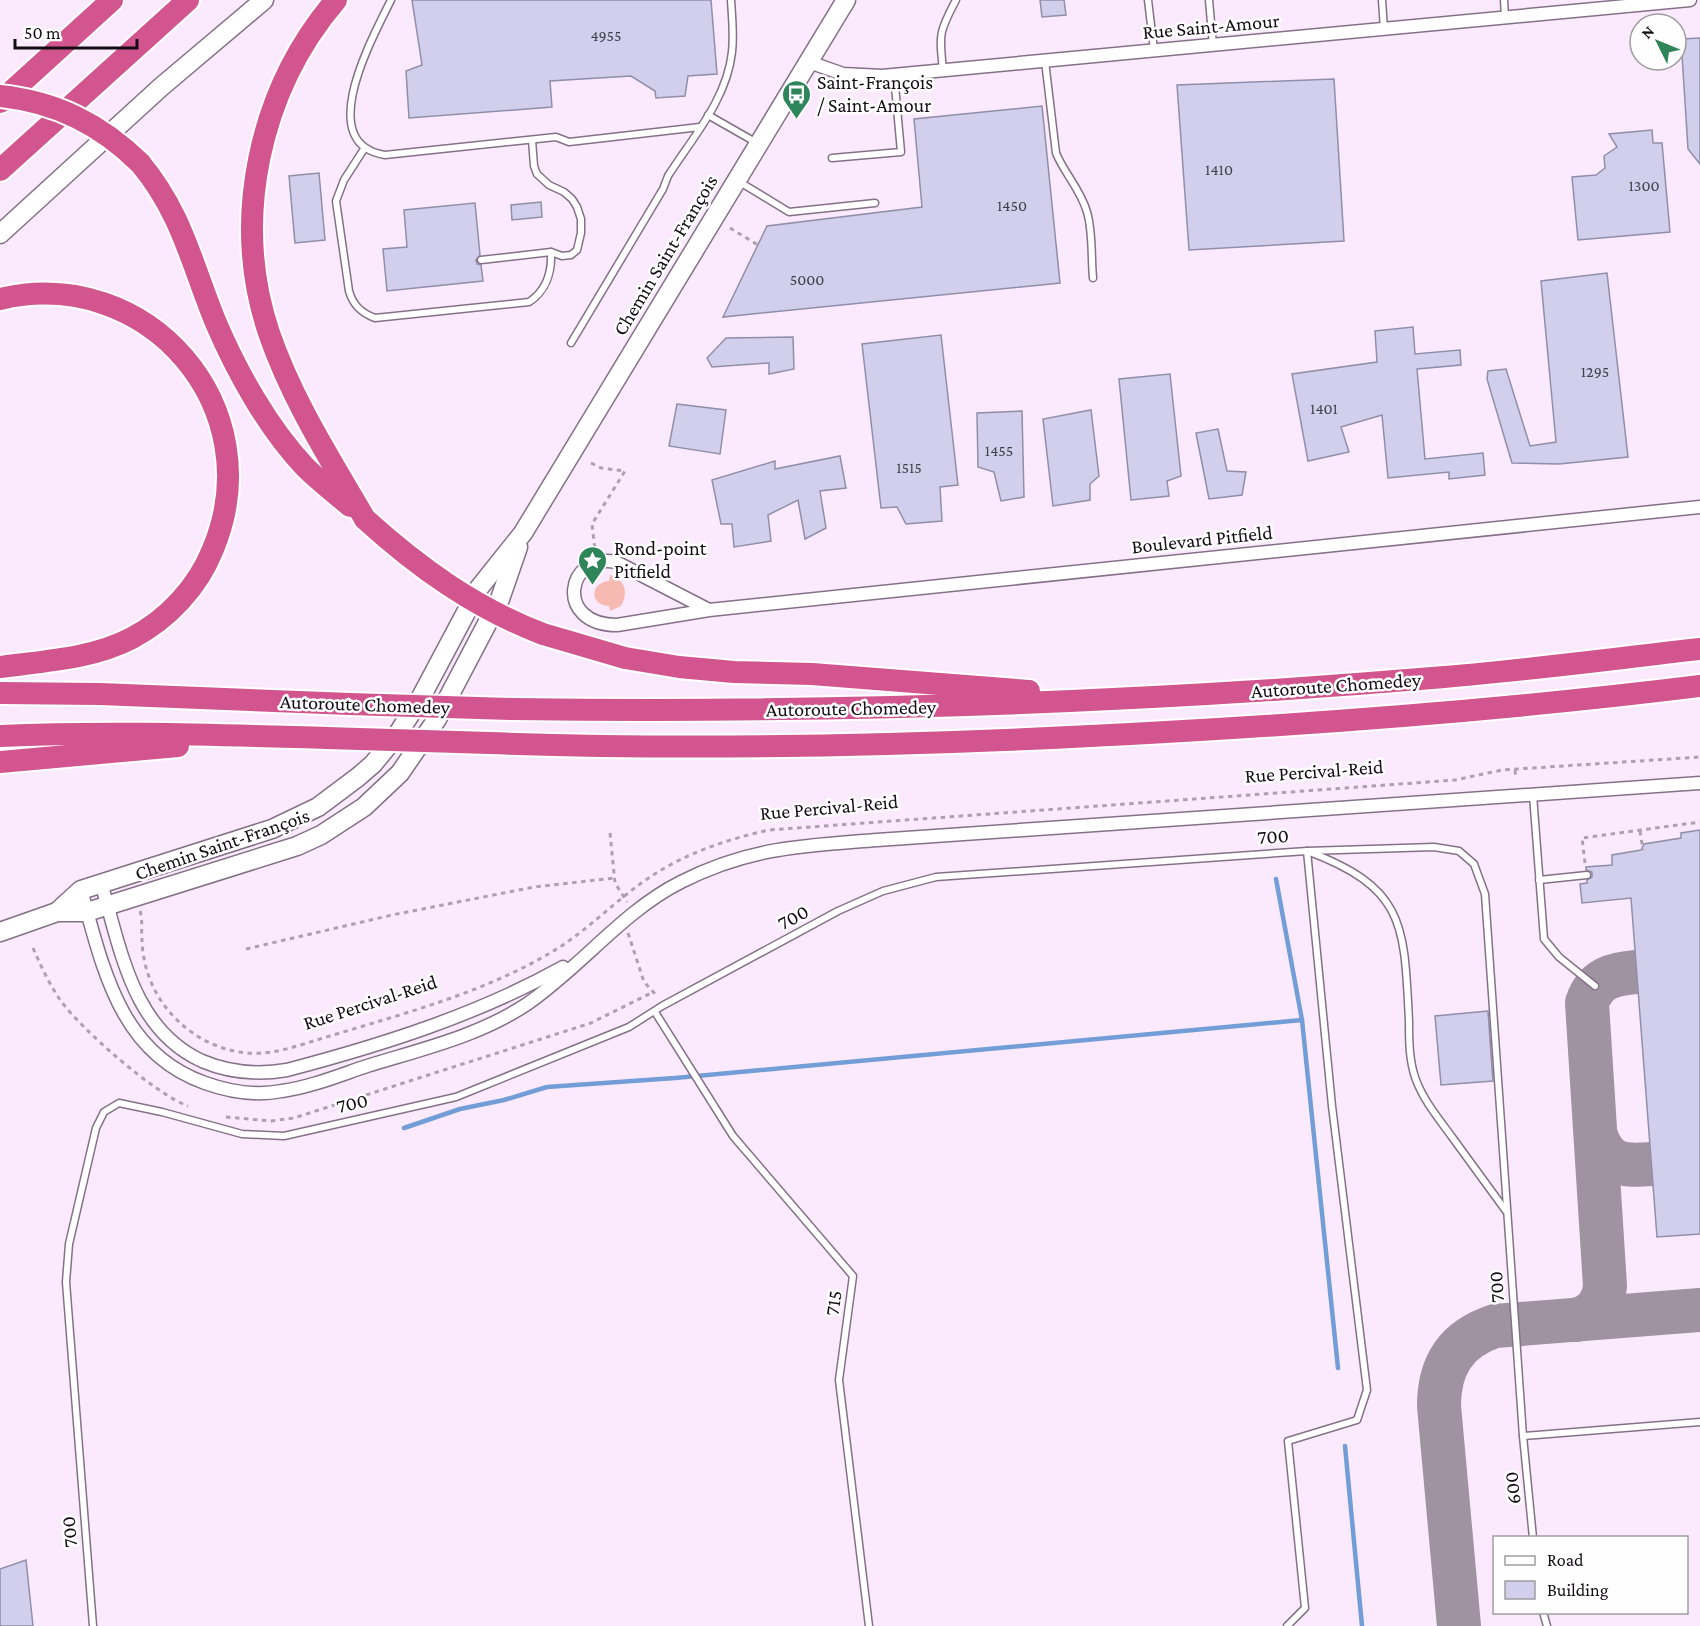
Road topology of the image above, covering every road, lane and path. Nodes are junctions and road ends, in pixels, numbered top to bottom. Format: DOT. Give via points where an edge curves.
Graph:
graph roads {
  1 [pos="112,0"];
  2 [pos="188,0"];
  3 [pos="264,0"];
  4 [pos="336,0"];
  5 [pos="391,0"];
  6 [pos="731,0"];
  7 [pos="846,0"];
  8 [pos="956,0"];
  9 [pos="1148,0"];
  10 [pos="1209,0"];
  11 [pos="1382,0"];
  12 [pos="1504,0"];
  13 [pos="1690,0"];
  14 [pos="1505,18"];
  15 [pos="1384,29"];
  16 [pos="1213,45"];
  17 [pos="1154,51"];
  18 [pos="1045,61"];
  19 [pos="809,62"];
  20 [pos="943,70"];
  21 [pos="894,75"];
  22 [pos="0,96"];
  23 [pos="0,102"];
  24 [pos="708,115"];
  25 [pos="700,127"];
  26 [pos="532,140"];
  27 [pos="759,144"];
  28 [pos="364,149"];
  29 [pos="832,158"];
  30 [pos="0,170"];
  31 [pos="737,180"];
  32 [pos="875,202"];
  33 [pos="730,228"];
  34 [pos="0,234"];
  35 [pos="758,245"];
  36 [pos="551,252"];
  37 [pos="481,260"];
  38 [pos="1093,278"];
  39 [pos="0,299"];
  40 [pos="571,344"];
  41 [pos="591,463"];
  42 [pos="1700,507"];
  43 [pos="364,519"];
  44 [pos="524,533"];
  45 [pos="595,551"];
  46 [pos="709,610"];
  47 [pos="1700,649"];
  48 [pos="0,667"];
  49 [pos="1700,686"];
  50 [pos="0,693"];
  51 [pos="1129,699"];
  52 [pos="0,735"];
  53 [pos="277,737"];
  54 [pos="1700,757"];
  55 [pos="0,762"];
  56 [pos="1515,770"];
  57 [pos="1516,779"];
  58 [pos="1700,783"];
  59 [pos="1533,795"];
  60 [pos="1700,822"];
  61 [pos="1640,831"];
  62 [pos="610,832"];
  63 [pos="1307,850"];
  64 [pos="1643,850"];
  65 [pos="1585,862"];
  66 [pos="1587,875"];
  67 [pos="614,878"];
  68 [pos="1539,880"];
  69 [pos="101,883"];
  70 [pos="81,890"];
  71 [pos="623,897"];
  72 [pos="108,906"];
  73 [pos="57,912"];
  74 [pos="87,912"];
  75 [pos="635,913"];
  76 [pos="141,916"];
  77 [pos="621,926"];
  78 [pos="0,932"];
  79 [pos="246,949"];
  80 [pos="588,953"];
  81 [pos="1595,986"];
  82 [pos="662,1006"];
  83 [pos="656,1012"];
  84 [pos="1507,1213"];
  85 [pos="1700,1422"];
  86 [pos="1523,1436"];
  87 [pos="1533,1536"];
  88 [pos="93,1626"];
  89 [pos="869,1626"];
  90 [pos="1287,1626"];
  1 -- 23 [label="highway"];
  2 -- 30 [label="highway"];
  3 -- 34 [label="street" via="169,80"];
  4 -- 43 [label="highway" via="298,53 275,103 258,161 253,239 259,296 280,363"];
  5 -- 28 [label="lane" via="353,89 352,127 356,141"];
  6 -- 24 [label="lane" via="733,36 729,68 725,85"];
  7 -- 19 [label="street, Chemin Saint-François"];
  8 -- 20 [label="lane" via="941,31"];
  9 -- 17 [label="lane"];
  10 -- 16 [label="lane"];
  11 -- 15 [label="lane"];
  12 -- 14 [label="lane"];
  13 -- 14 [label="street, Rue Saint-Amour"];
  14 -- 15 [label="street, Rue Saint-Amour"];
  15 -- 16 [label="street, Rue Saint-Amour"];
  16 -- 17 [label="street, Rue Saint-Amour"];
  17 -- 18 [label="street, Rue Saint-Amour"];
  18 -- 20 [label="street, Rue Saint-Amour"];
  18 -- 38 [label="lane" via="1056,153 1087,212"];
  19 -- 21 [label="street, Rue Saint-Amour" via="843,74"];
  19 -- 27 [label="street, Chemin Saint-François"];
  20 -- 21 [label="street, Rue Saint-Amour"];
  21 -- 29 [label="lane" via="901,152"];
  22 -- 43 [label="highway, bridge" via="41,103 80,117 117,141 140,163 169,203 217,324 262,409 305,467"];
  24 -- 25 [label="lane"];
  24 -- 27 [label="lane"];
  25 -- 26 [label="lane" via="569,142 556,137"];
  25 -- 40 [label="lane"];
  26 -- 28 [label="lane" via="385,155"];
  26 -- 36 [label="lane" via="537,174 572,200 581,219 577,250 562,256"];
  27 -- 31 [label="street, Chemin Saint-François"];
  28 -- 36 [label="lane" via="336,201 349,291 352,301 368,315 375,318 529,302 537,297 549,275"];
  31 -- 32 [label="lane" via="789,212"];
  31 -- 44 [label="street, Chemin Saint-François"];
  33 -- 35 [label="path"];
  36 -- 37 [label="lane"];
  39 -- 48 [label="highway" via="27,294 86,298 124,311 156,330 185,358 207,390 220,422 229,464 227,505 213,550 199,577 167,614 112,647"];
  41 -- 45 [label="path" via="625,471 592,524"];
  42 -- 46 [label="street, Boulevard Pitfield"];
  43 -- 51 [label="highway, bridge" via="466,598 509,621 625,658 679,668 812,674"];
  44 -- 69 [label="street, Chemin Saint-François" via="479,588 397,735 358,777 318,807 272,829"];
  44 -- 72 [label="street, Chemin Saint-François" via="500,599 461,676 415,754 383,790 345,821 297,846"];
  46 -- 46 [label="street, Boulevard Pitfield" via="616,562 598,561 583,571 574,587 582,613 606,625"];
  47 -- 51 [label="highway, Autoroute Chomedey" via="1432,678"];
  49 -- 53 [label="highway, Autoroute Chomedey, bridge" via="1268,726 827,746 691,747"];
  50 -- 51 [label="highway, Autoroute Chomedey, bridge" via="650,711"];
  52 -- 53 [label="highway, Autoroute Chomedey"];
  53 -- 55 [label="highway"];
  54 -- 56 [label="path, Rue Percival-Reid"];
  56 -- 57 [label="path"];
  56 -- 71 [label="path, Rue Percival-Reid" via="1455,780 786,827 734,838 696,853 658,871"];
  58 -- 59 [label="street, Rue Percival-Reid"];
  59 -- 68 [label="lane"];
  59 -- 75 [label="street, Rue Percival-Reid" via="782,848 708,869 665,891"];
  60 -- 61 [label="path"];
  61 -- 64 [label="path"];
  61 -- 65 [label="path" via="1582,838"];
  62 -- 67 [label="path"];
  63 -- 82 [label="lane, 700" via="936,877 884,891 838,911"];
  63 -- 84 [label="lane" via="1361,876 1376,888 1390,908 1400,928 1405,954 1411,1063 1416,1081"];
  63 -- 84 [label="lane, 700" via="1434,847 1459,851 1474,864 1485,894"];
  63 -- 90 [label="lane" via="1332,1106 1367,1390 1357,1420 1288,1441 1305,1608"];
  66 -- 68 [label="lane"];
  67 -- 71 [label="path"];
  67 -- 79 [label="path" via="534,887"];
  68 -- 81 [label="lane" via="1542,929 1548,945"];
  69 -- 70 [label="street, Chemin Saint-François"];
  69 -- 72 [label="street, Rue Percival-Reid"];
  70 -- 73 [label="street, Chemin Saint-François"];
  70 -- 74 [label="street, Rue Percival-Reid"];
  71 -- 75 [label="path"];
  71 -- 76 [label="path, Rue Percival-Reid" via="551,953 494,982 278,1052 261,1053 232,1051 205,1041 167,1009 146,968"];
  72 -- 74 [label="street, Chemin Saint-François"];
  72 -- 80 [label="street, Rue Percival-Reid" via="133,987 162,1033 194,1057 222,1068 251,1073 287,1070 448,1020 523,989"];
  73 -- 74 [label="street, Chemin Saint-François"];
  73 -- 78 [label="street, Chemin Saint-François"];
  74 -- 80 [label="street, Rue Percival-Reid" via="115,998 128,1023 146,1044 193,1079 252,1093 295,1089 481,1029 539,995"];
  75 -- 77 [label="street, Rue Percival-Reid"];
  77 -- 80 [label="street, Rue Percival-Reid"];
  77 -- 82 [label="path" via="628,934 644,982"];
  82 -- 83 [label="lane, 700"];
  83 -- 88 [label="lane, 700" via="629,1027 456,1097 284,1136 242,1134 119,1103 104,1112 96,1128 69,1244 66,1282"];
  83 -- 89 [label="lane, 715" via="733,1136 853,1276 839,1380"];
  84 -- 86 [label="lane, 700"];
  85 -- 86 [label="lane"];
  86 -- 87 [label="lane, 600"];
}
